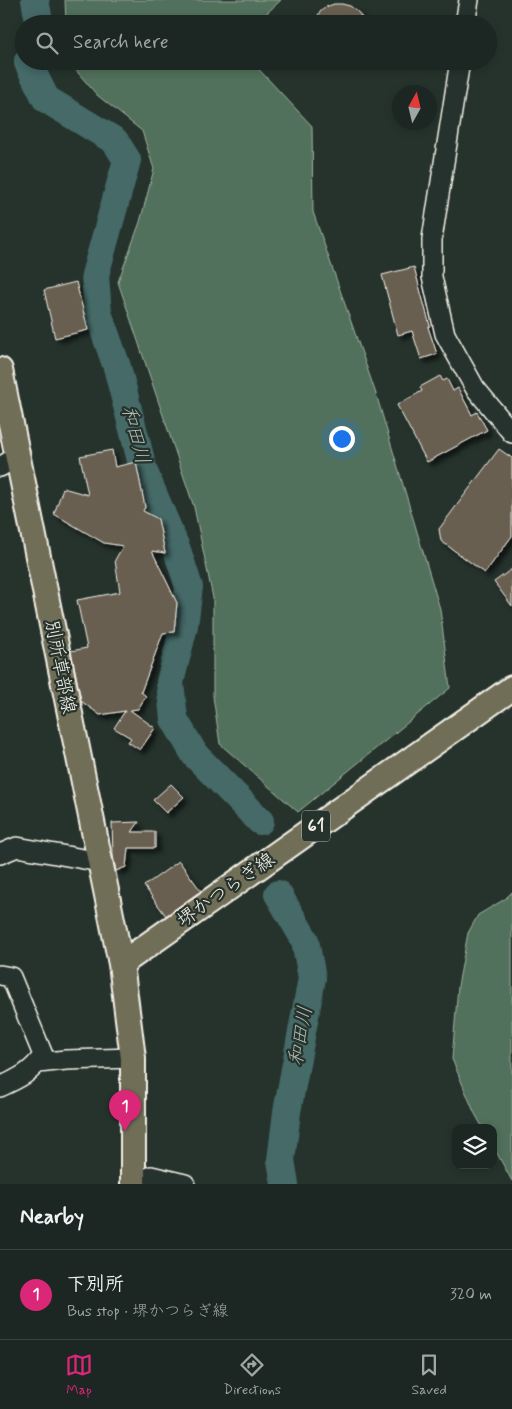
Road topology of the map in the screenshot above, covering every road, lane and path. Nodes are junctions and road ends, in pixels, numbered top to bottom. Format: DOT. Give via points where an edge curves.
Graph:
graph roads {
  1 [pos="469,0"];
  2 [pos="466,15"];
  3 [pos="459,70"];
  4 [pos="0,370"];
  5 [pos="512,433"];
  6 [pos="9,461"];
  7 [pos="512,688"];
  8 [pos="0,854"];
  9 [pos="100,862"];
  10 [pos="121,964"];
  11 [pos="0,975"];
  12 [pos="133,1058"];
  13 [pos="38,1063"];
  14 [pos="0,1087"];
  15 [pos="143,1176"];
  16 [pos="185,1184"];
  1 -- 2 [label="street"];
  3 -- 5 [label="street" via="432,239 432,277 444,334 475,388"];
  4 -- 6 [label="main road, 別所草部線"];
  6 -- 9 [label="main road, 別所草部線"];
  7 -- 10 [label="main road, 堺かつらぎ線 / 61"];
  8 -- 9 [label="street" via="17,847"];
  9 -- 10 [label="main road, 別所草部線"];
  10 -- 12 [label="main road"];
  11 -- 13 [label="street" via="11,977 42,1055"];
  12 -- 13 [label="street"];
  12 -- 15 [label="main road"];
  13 -- 14 [label="street"];
  15 -- 16 [label="street"];
}
